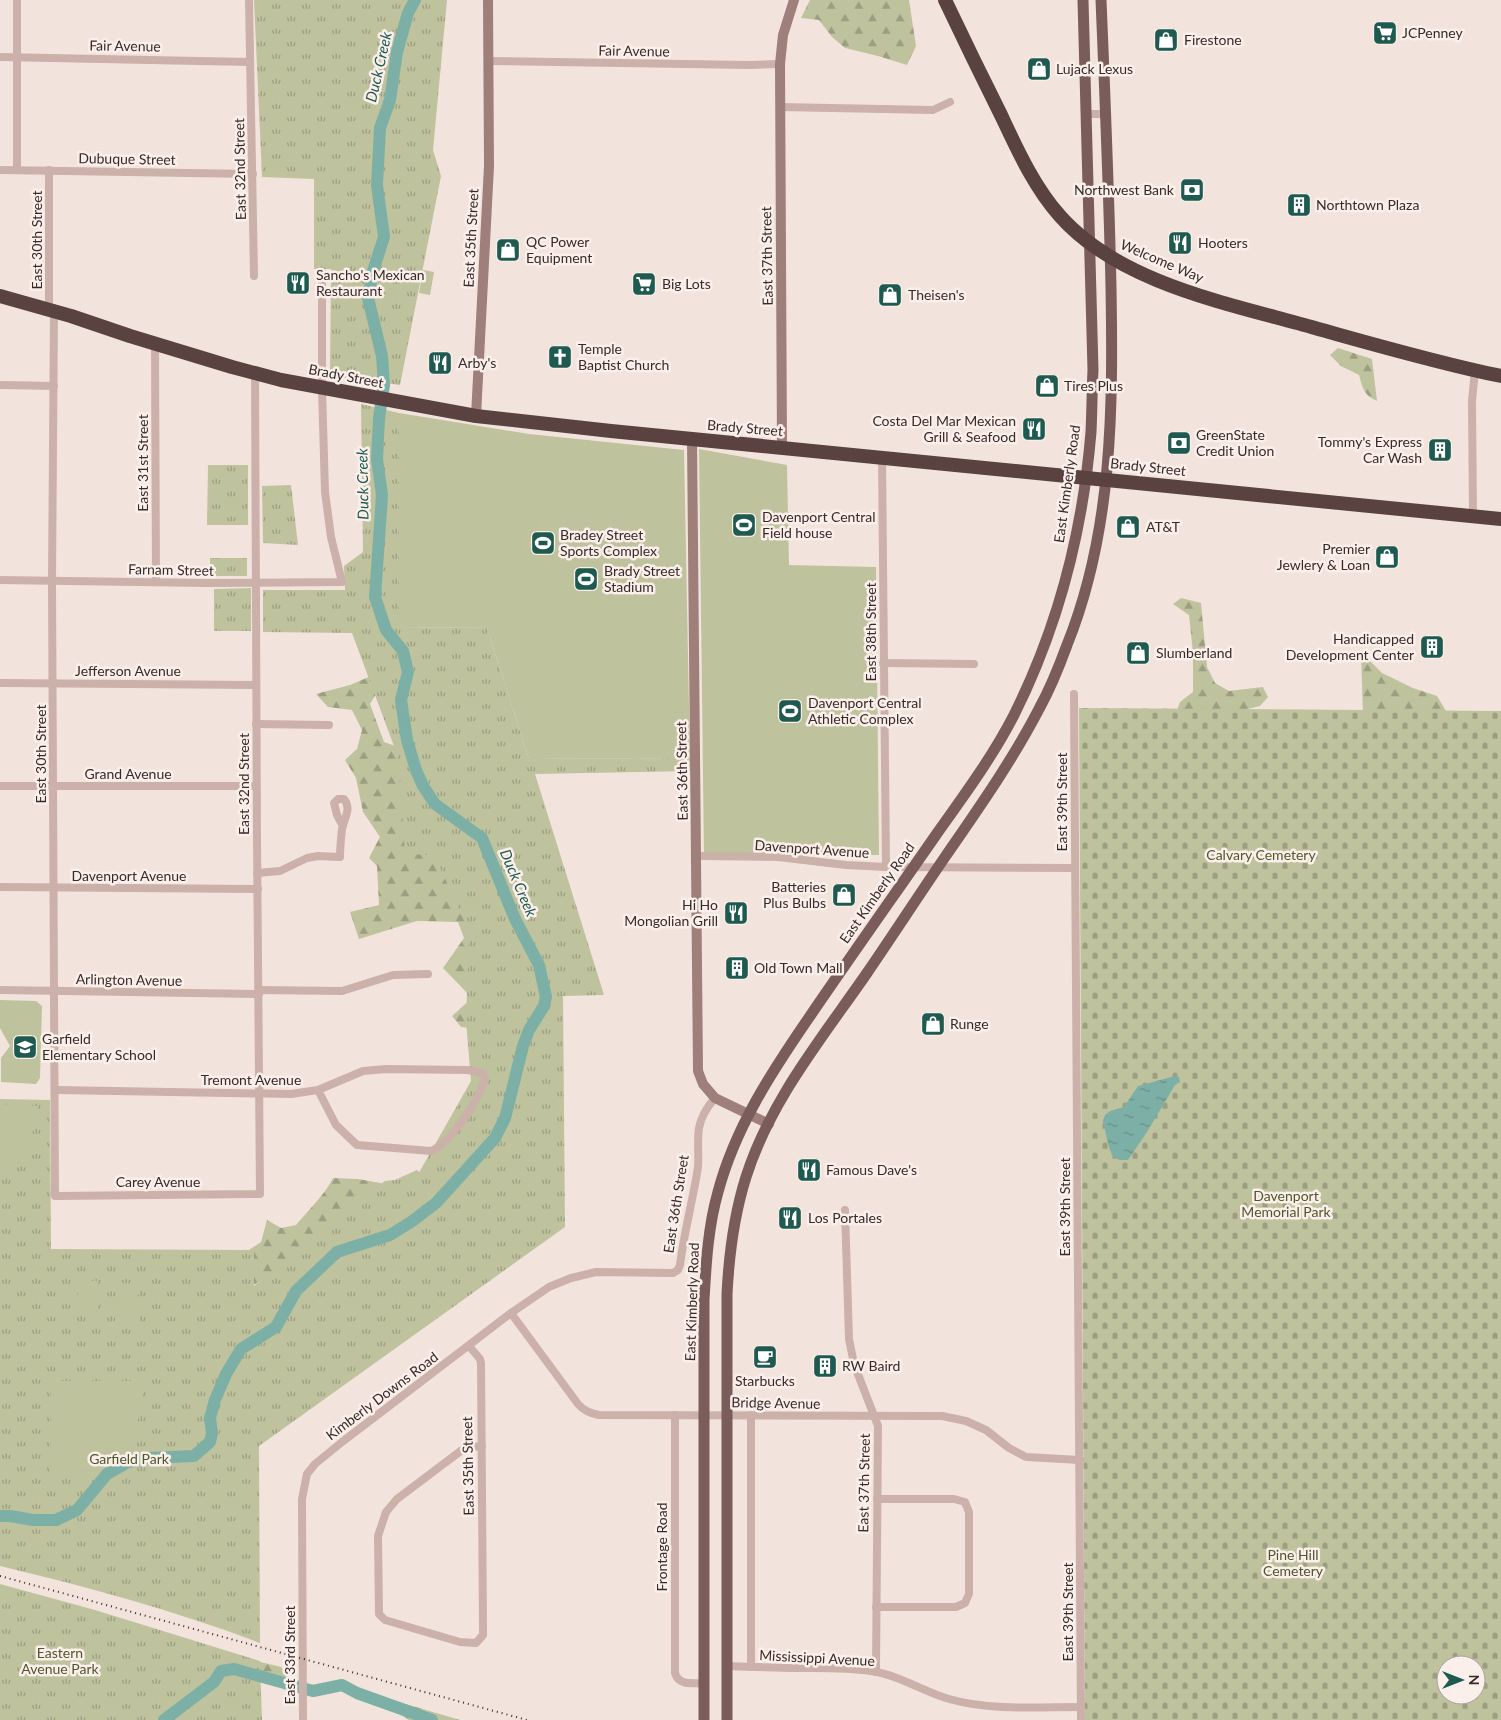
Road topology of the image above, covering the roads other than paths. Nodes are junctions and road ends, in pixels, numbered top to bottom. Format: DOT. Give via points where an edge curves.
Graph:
graph roads {
  1 [pos="17,0"];
  2 [pos="249,0"];
  3 [pos="488,0"];
  4 [pos="794,0"];
  5 [pos="945,0"];
  6 [pos="1083,0"];
  7 [pos="1101,0"];
  8 [pos="0,57"];
  9 [pos="17,57"];
  10 [pos="488,61"];
  11 [pos="250,62"];
  12 [pos="780,64"];
  13 [pos="950,102"];
  14 [pos="780,107"];
  15 [pos="1086,114"];
  16 [pos="1106,114"];
  17 [pos="0,170"];
  18 [pos="17,170"];
  19 [pos="50,170"];
  20 [pos="253,174"];
  21 [pos="1090,244"];
  22 [pos="1110,258"];
  23 [pos="322,272"];
  24 [pos="254,276"];
  25 [pos="0,296"];
  26 [pos="52,310"];
  27 [pos="155,343"];
  28 [pos="1475,370"];
  29 [pos="255,373"];
  30 [pos="1501,376"];
  31 [pos="0,385"];
  32 [pos="54,386"];
  33 [pos="322,388"];
  34 [pos="476,416"];
  35 [pos="692,439"];
  36 [pos="782,447"];
  37 [pos="882,457"];
  38 [pos="1085,477"];
  39 [pos="1107,480"];
  40 [pos="1473,516"];
  41 [pos="1501,519"];
  42 [pos="0,580"];
  43 [pos="52,581"];
  44 [pos="156,582"];
  45 [pos="256,583"];
  46 [pos="883,663"];
  47 [pos="974,664"];
  48 [pos="0,683"];
  49 [pos="53,683"];
  50 [pos="256,685"];
  51 [pos="1074,694"];
  52 [pos="256,724"];
  53 [pos="329,725"];
  54 [pos="0,786"];
  55 [pos="256,786"];
  56 [pos="54,787"];
  57 [pos="343,826"];
  58 [pos="696,856"];
  59 [pos="886,867"];
  60 [pos="914,867"];
  61 [pos="938,867"];
  62 [pos="1076,868"];
  63 [pos="258,873"];
  64 [pos="0,887"];
  65 [pos="55,888"];
  66 [pos="258,889"];
  67 [pos="428,974"];
  68 [pos="0,990"];
  69 [pos="55,991"];
  70 [pos="259,992"];
  71 [pos="56,1090"];
  72 [pos="318,1090"];
  73 [pos="260,1094"];
  74 [pos="715,1098"];
  75 [pos="749,1114"];
  76 [pos="768,1124"];
  77 [pos="260,1194"];
  78 [pos="55,1196"];
  79 [pos="845,1210"];
  80 [pos="571,1278"];
  81 [pos="511,1312"];
  82 [pos="469,1346"];
  83 [pos="675,1415"];
  84 [pos="704,1415"];
  85 [pos="727,1415"];
  86 [pos="751,1415"];
  87 [pos="875,1416"];
  88 [pos="482,1446"];
  89 [pos="1080,1460"];
  90 [pos="877,1499"];
  91 [pos="302,1589"];
  92 [pos="876,1607"];
  93 [pos="727,1666"];
  94 [pos="751,1667"];
  95 [pos="876,1672"];
  96 [pos="704,1683"];
  97 [pos="1081,1707"];
  98 [pos="302,1720"];
  99 [pos="704,1720"];
  100 [pos="727,1720"];
  101 [pos="1081,1720"];
  1 -- 9 [label="street"];
  2 -- 11 [label="street, East 32nd Street"];
  3 -- 10 [label="street, East 35th Street"];
  4 -- 12 [label="street, East 37th Street" via="783,35"];
  5 -- 21 [label="highway, Welcome Way" via="1034,178 1060,216"];
  6 -- 15 [label="main road, East Kimberly Road"];
  7 -- 16 [label="main road"];
  8 -- 9 [label="street, Fair Avenue"];
  9 -- 11 [label="street, Fair Avenue"];
  9 -- 18 [label="street"];
  10 -- 12 [label="street, Fair Avenue"];
  10 -- 34 [label="street, East 35th Street" via="489,166"];
  11 -- 20 [label="street, East 32nd Street"];
  12 -- 14 [label="street, East 37th Street"];
  13 -- 14 [label="street" via="933,110"];
  14 -- 36 [label="street, East 37th Street"];
  15 -- 16 [label="street"];
  15 -- 21 [label="main road, East Kimberly Road"];
  16 -- 22 [label="main road"];
  17 -- 18 [label="street, Dubuque Street"];
  18 -- 19 [label="street, Dubuque Street"];
  19 -- 20 [label="street, Dubuque Street"];
  19 -- 26 [label="street, East 30th Street"];
  20 -- 24 [label="street, East 32nd Street"];
  21 -- 22 [label="highway, Welcome Way"];
  21 -- 38 [label="main road, East Kimberly Road" via="1091,431"];
  22 -- 28 [label="highway, Welcome Way" via="1187,291 1356,340"];
  22 -- 39 [label="main road" via="1112,410"];
  23 -- 33 [label="street"];
  25 -- 26 [label="highway, Brady Street"];
  26 -- 27 [label="highway, Brady Street"];
  26 -- 32 [label="street, East 30th Street"];
  27 -- 29 [label="highway, Brady Street"];
  27 -- 44 [label="street, East 31st Street"];
  28 -- 30 [label="highway, Welcome Way"];
  28 -- 40 [label="street" via="1472,401"];
  29 -- 33 [label="highway, Brady Street"];
  29 -- 45 [label="street, East 32nd Street"];
  31 -- 32 [label="street"];
  32 -- 43 [label="street, East 30th Street"];
  33 -- 34 [label="highway, Brady Street"];
  33 -- 45 [label="street, Farnam Street" via="325,492 342,582"];
  34 -- 35 [label="highway, Brady Street"];
  35 -- 36 [label="highway, Brady Street"];
  35 -- 58 [label="street, East 36th Street"];
  36 -- 37 [label="highway, Brady Street"];
  37 -- 38 [label="highway, Brady Street"];
  37 -- 46 [label="street, East 38th Street"];
  38 -- 39 [label="highway, Brady Street"];
  38 -- 60 [label="main road, East Kimberly Road" via="1074,543 1057,608 1036,667 1013,717 970,787"];
  39 -- 40 [label="highway, Brady Street"];
  39 -- 61 [label="main road" via="1087,584 1065,652 1021,741"];
  40 -- 41 [label="highway, Brady Street"];
  42 -- 43 [label="street, Farnam Street"];
  43 -- 44 [label="street, Farnam Street"];
  43 -- 49 [label="street, East 30th Street"];
  44 -- 45 [label="street, Farnam Street"];
  45 -- 50 [label="street, East 32nd Street"];
  46 -- 47 [label="street"];
  46 -- 59 [label="street, East 38th Street"];
  48 -- 49 [label="street, Jefferson Avenue"];
  49 -- 50 [label="street, Jefferson Avenue"];
  49 -- 56 [label="street, East 30th Street"];
  50 -- 52 [label="street, East 32nd Street"];
  51 -- 62 [label="street, East 39th Street"];
  52 -- 53 [label="street"];
  52 -- 55 [label="street, East 32nd Street"];
  54 -- 56 [label="street, Grand Avenue"];
  55 -- 56 [label="street, Grand Avenue"];
  55 -- 63 [label="street, East 32nd Street"];
  56 -- 65 [label="street, East 30th Street"];
  57 -- 63 [label="street" via="340,857 307,858 280,871"];
  58 -- 59 [label="street, Davenport Avenue" via="778,857"];
  58 -- 74 [label="street, East 36th Street" via="698,1071 703,1084"];
  59 -- 60 [label="street, Davenport Avenue"];
  60 -- 61 [label="street, Davenport Avenue"];
  60 -- 75 [label="main road, East Kimberly Road" via="783,1056"];
  61 -- 62 [label="street, Davenport Avenue"];
  61 -- 76 [label="main road" via="782,1097"];
  62 -- 89 [label="street, East 39th Street"];
  63 -- 66 [label="street, East 32nd Street"];
  64 -- 65 [label="street, Davenport Avenue"];
  65 -- 66 [label="street, Davenport Avenue"];
  65 -- 69 [label="street, East 30th Street"];
  66 -- 70 [label="street, East 32nd Street"];
  67 -- 70 [label="street, Arlington Avenue" via="393,975 342,991"];
  68 -- 69 [label="street, Arlington Avenue"];
  69 -- 70 [label="street, Arlington Avenue"];
  69 -- 71 [label="street, East 30th Street"];
  70 -- 73 [label="street, East 32nd Street"];
  71 -- 73 [label="street, Tremont Avenue"];
  71 -- 78 [label="street, East 30th Street"];
  72 -- 72 [label="street, Tremont Avenue" via="333,1120 357,1145 431,1151 459,1127 485,1080 482,1073 468,1070 386,1069 364,1071"];
  72 -- 73 [label="street, Tremont Avenue"];
  73 -- 77 [label="street, East 32nd Street"];
  74 -- 75 [label="street, East 36th Street"];
  74 -- 80 [label="street, East 36th Street" via="703,1114 699,1129 698,1162 680,1268 672,1272 596,1272"];
  75 -- 76 [label="street, East 36th Street"];
  75 -- 84 [label="main road, East Kimberly Road" via="729,1160 712,1217 704,1300"];
  76 -- 85 [label="main road" via="746,1177 732,1236"];
  77 -- 78 [label="street, Carey Avenue"];
  79 -- 87 [label="street, East 37th Street" via="849,1339 854,1364"];
  80 -- 81 [label="street, Kimberly Downs Road" via="549,1287"];
  81 -- 82 [label="street, Kimberly Downs Road"];
  81 -- 83 [label="street, Bridge Avenue" via="583,1410 599,1415"];
  82 -- 88 [label="street, East 35th Street" via="481,1363"];
  82 -- 91 [label="street, Kimberly Downs Road" via="342,1442 307,1474 302,1499"];
  83 -- 84 [label="street, Bridge Avenue"];
  83 -- 96 [label="street, Frontage Road" via="675,1673 682,1682"];
  84 -- 85 [label="street, Bridge Avenue"];
  84 -- 96 [label="main road, East Kimberly Road"];
  85 -- 86 [label="street, Bridge Avenue"];
  85 -- 93 [label="main road"];
  86 -- 87 [label="street, Bridge Avenue"];
  86 -- 94 [label="street"];
  87 -- 89 [label="street, Bridge Avenue" via="942,1416 966,1421 986,1430 1026,1457"];
  87 -- 90 [label="street, East 37th Street" via="878,1426"];
  88 -- 88 [label="street, East 35th Street" via="462,1450 390,1505 386,1512 378,1536 379,1614 385,1620 460,1642 476,1643 483,1634"];
  89 -- 97 [label="street, East 39th Street"];
  90 -- 92 [label="street, East 37th Street"];
  90 -- 92 [label="street" via="954,1499 965,1502 968,1512 969,1594 965,1603 956,1607"];
  91 -- 98 [label="street, East 33rd Street"];
  92 -- 95 [label="street, East 37th Street"];
  93 -- 94 [label="street, Mississippi Avenue"];
  93 -- 100 [label="main road"];
  94 -- 95 [label="street, Mississippi Avenue"];
  95 -- 97 [label="street, Mississippi Avenue" via="950,1699 978,1704"];
  96 -- 99 [label="main road, East Kimberly Road"];
  97 -- 101 [label="street, East 39th Street"];
}
